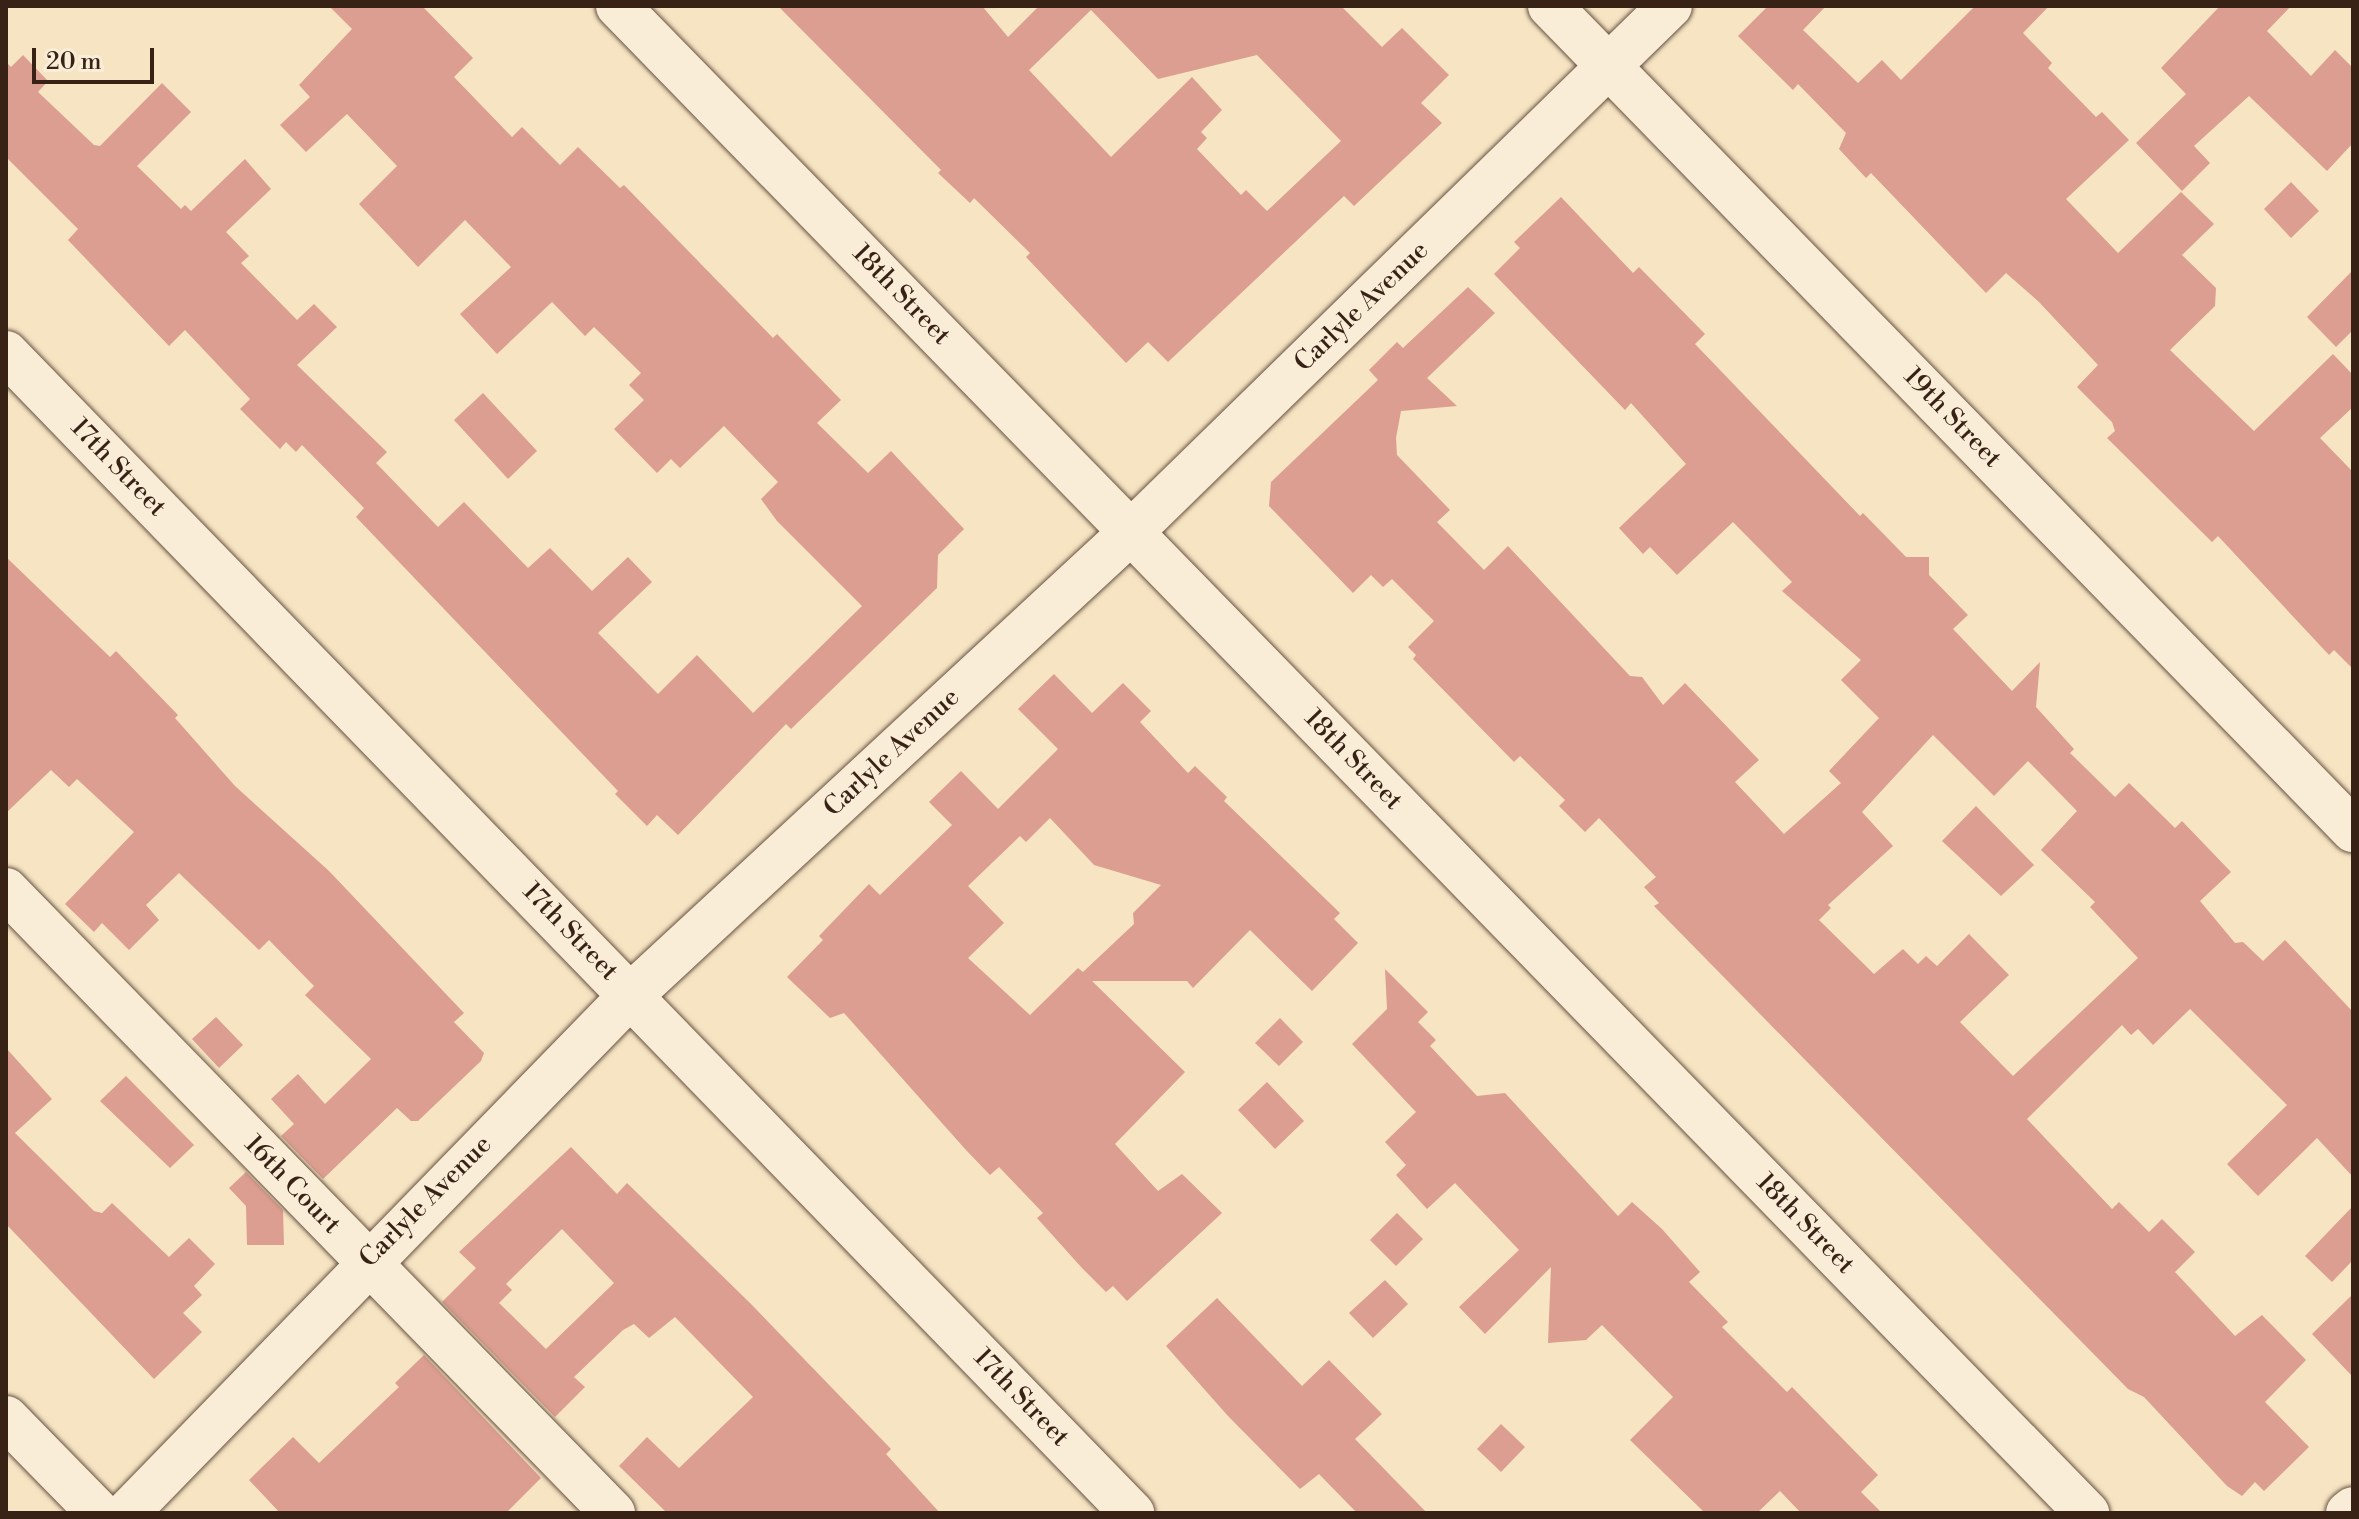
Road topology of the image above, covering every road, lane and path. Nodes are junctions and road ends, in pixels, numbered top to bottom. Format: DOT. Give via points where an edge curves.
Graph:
graph roads {
  1 [pos="618,6"];
  2 [pos="1550,6"];
  3 [pos="1670,6"];
  4 [pos="1609,66"];
  5 [pos="6,353"];
  6 [pos="1131,532"];
  7 [pos="2353,830"];
  8 [pos="6,890"];
  9 [pos="631,995"];
  10 [pos="367,1262"];
  11 [pos="6,1418"];
  12 [pos="2353,1509"];
  13 [pos="99,1513"];
  14 [pos="127,1513"];
  15 [pos="613,1513"];
  16 [pos="1132,1513"];
  17 [pos="2087,1513"];
  18 [pos="2348,1513"];
  1 -- 6 [label="street, 18th Street"];
  2 -- 4 [label="street, 19th Street"];
  3 -- 4 [label="street, Carlyle Avenue"];
  4 -- 6 [label="street, Carlyle Avenue"];
  4 -- 7 [label="street, 19th Street"];
  5 -- 9 [label="street, 17th Street"];
  6 -- 9 [label="street, Carlyle Avenue"];
  6 -- 17 [label="street, 18th Street"];
  8 -- 10 [label="street, 16th Court"];
  9 -- 10 [label="street, Carlyle Avenue"];
  9 -- 16 [label="street, 17th Street"];
  10 -- 14 [label="street, Carlyle Avenue"];
  10 -- 15 [label="street, 16th Court"];
  11 -- 13 [label="street"];
  12 -- 18 [label="street"];
}
